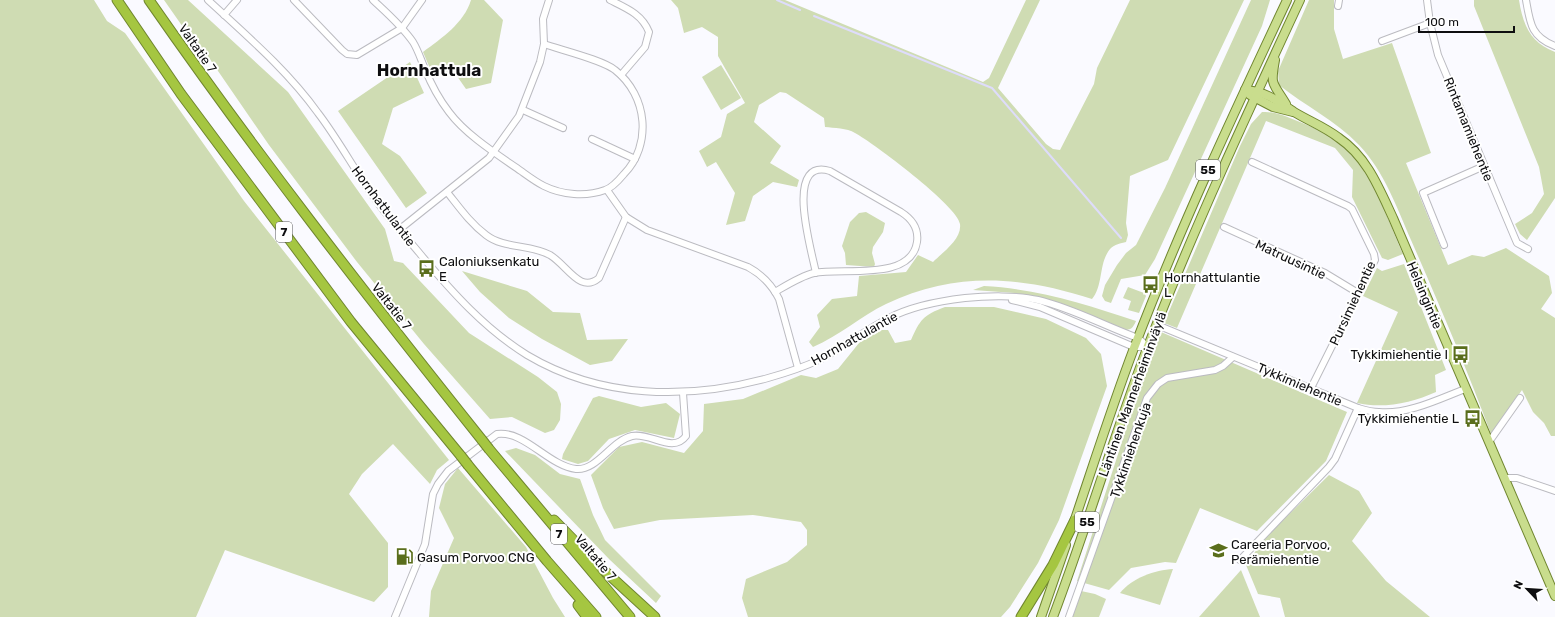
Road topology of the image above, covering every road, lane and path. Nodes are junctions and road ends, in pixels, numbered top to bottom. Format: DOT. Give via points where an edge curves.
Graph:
graph roads {
  1 [pos="117,0"];
  2 [pos="149,0"];
  3 [pos="208,0"];
  4 [pos="237,0"];
  5 [pos="294,0"];
  6 [pos="373,0"];
  7 [pos="422,0"];
  8 [pos="549,0"];
  9 [pos="610,0"];
  10 [pos="1287,0"];
  11 [pos="1300,0"];
  12 [pos="1427,0"];
  13 [pos="1526,0"];
  14 [pos="224,15"];
  15 [pos="1430,23"];
  16 [pos="402,28"];
  17 [pos="1382,41"];
  18 [pos="544,44"];
  19 [pos="1555,46"];
  20 [pos="1277,50"];
  21 [pos="621,76"];
  22 [pos="1245,90"];
  23 [pos="1256,94"];
  24 [pos="1286,105"];
  25 [pos="522,110"];
  26 [pos="1295,112"];
  27 [pos="563,128"];
  28 [pos="592,140"];
  29 [pos="494,152"];
  30 [pos="635,159"];
  31 [pos="1252,162"];
  32 [pos="1484,166"];
  33 [pos="607,190"];
  34 [pos="447,192"];
  35 [pos="626,217"];
  36 [pos="1224,227"];
  37 [pos="400,229"];
  38 [pos="1444,245"];
  39 [pos="1528,249"];
  40 [pos="816,273"];
  41 [pos="775,292"];
  42 [pos="1358,293"];
  43 [pos="998,298"];
  44 [pos="1162,327"];
  45 [pos="1138,338"];
  46 [pos="1134,347"];
  47 [pos="1148,347"];
  48 [pos="1233,357"];
  49 [pos="798,368"];
  50 [pos="1312,388"];
  51 [pos="1465,389"];
  52 [pos="683,393"];
  53 [pos="1520,398"];
  54 [pos="1358,408"];
  55 [pos="1489,442"];
  56 [pos="1504,478"];
  57 [pos="1555,491"];
  58 [pos="524,492"];
  59 [pos="1075,520"];
  60 [pos="1240,560"];
  61 [pos="547,561"];
  62 [pos="1555,596"];
  63 [pos="395,617"];
  64 [pos="587,617"];
  65 [pos="596,617"];
  66 [pos="630,617"];
  67 [pos="655,617"];
  68 [pos="1021,617"];
  69 [pos="1041,617"];
  70 [pos="1053,617"];
  71 [pos="1069,617"];
  1 -- 61 [label="highway, 7, bridge" via="181,94 351,322"];
  2 -- 58 [label="highway, Valtatie 7 / 7, bridge" via="202,77 368,298"];
  3 -- 14 [label="street, Hornhattulantie"];
  4 -- 14 [label="street"];
  5 -- 16 [label="street" via="342,50 352,56"];
  6 -- 16 [label="street"];
  7 -- 16 [label="street"];
  8 -- 18 [label="street" via="543,19"];
  9 -- 21 [label="street" via="635,13 649,32 645,47"];
  10 -- 22 [label="main road, Läntinen Mannerheiminväylä"];
  11 -- 20 [label="main road, Läntinen Mannerheiminväylä"];
  12 -- 15 [label="street, Rintamamiehentie"];
  13 -- 19 [label="street" via="1532,26 1538,37"];
  14 -- 37 [label="street, Hornhattulantie" via="276,62 303,93 381,207"];
  15 -- 17 [label="street"];
  15 -- 32 [label="street, Rintamamiehentie" via="1438,55"];
  16 -- 29 [label="street" via="413,43 429,79 449,112"];
  18 -- 21 [label="street" via="608,65"];
  18 -- 25 [label="street" via="536,75"];
  20 -- 23 [label="main road, Läntinen Mannerheiminväylä"];
  20 -- 24 [label="main road, Helsingintie" via="1272,79 1275,89"];
  21 -- 30 [label="street" via="636,96 642,112 642,140"];
  22 -- 23 [label="main road, Helsingintie"];
  22 -- 45 [label="main road, Läntinen Mannerheiminväylä / 55" via="1185,223"];
  23 -- 24 [label="main road, Helsingintie"];
  23 -- 26 [label="main road, Helsingintie" via="1273,107"];
  23 -- 47 [label="main road, Läntinen Mannerheiminväylä / 55"];
  24 -- 26 [label="main road, Helsingintie"];
  25 -- 27 [label="street"];
  25 -- 29 [label="street"];
  26 -- 51 [label="main road, Helsingintie" via="1340,138 1355,150 1365,163 1393,218"];
  28 -- 30 [label="street"];
  29 -- 33 [label="street" via="543,186 563,193 587,194"];
  29 -- 34 [label="street"];
  30 -- 33 [label="street" via="620,179"];
  31 -- 42 [label="street, Pursimiehentie" via="1342,202 1352,209 1375,260"];
  32 -- 38 [label="street" via="1423,193"];
  32 -- 39 [label="street, Rintamamiehentie" via="1517,243"];
  33 -- 35 [label="street"];
  34 -- 35 [label="street" via="471,222 487,236 495,241 542,251 562,263 578,280 588,284 599,278"];
  34 -- 37 [label="street"];
  35 -- 41 [label="street" via="665,238 748,267 760,274"];
  36 -- 42 [label="street, Matruusintie" via="1324,273"];
  37 -- 52 [label="street, Hornhattulantie" via="468,308 487,326 529,356 598,385 639,392"];
  40 -- 40 [label="street" via="898,266 909,259 916,247 916,228 909,217 830,171 813,171 804,186 803,205"];
  40 -- 41 [label="street"];
  41 -- 49 [label="street"];
  42 -- 50 [label="street, Pursimiehentie"];
  43 -- 45 [label="street, Hornhattulantie" via="1023,297 1039,300"];
  43 -- 46 [label="street, Hornhattulantie" via="1040,307"];
  43 -- 49 [label="street, Hornhattulantie" via="941,301 904,311 818,360"];
  44 -- 48 [label="street, Tykkimiehentie"];
  45 -- 46 [label="main road, Läntinen Mannerheiminväylä / 55"];
  45 -- 47 [label="street, Hornhattulantie"];
  46 -- 47 [label="street, Hornhattulantie"];
  46 -- 59 [label="main road, Läntinen Mannerheiminväylä / 55"];
  47 -- 70 [label="main road, Läntinen Mannerheiminväylä / 55"];
  48 -- 50 [label="street, Tykkimiehentie"];
  48 -- 71 [label="street, Tykkimiehenkuja" via="1215,370 1167,378 1158,384 1147,398"];
  49 -- 52 [label="street, Hornhattulantie" via="748,383"];
  50 -- 54 [label="street, Tykkimiehentie"];
  51 -- 54 [label="street, Tykkimiehentie" via="1414,408 1380,413"];
  51 -- 55 [label="main road, Helsingintie"];
  52 -- 63 [label="street" via="686,436 674,444 640,435 631,436 617,443 591,466 577,469 565,467 540,450 504,433 497,434 448,471 434,494 425,544"];
  53 -- 55 [label="street"];
  54 -- 60 [label="street" via="1330,467"];
  55 -- 56 [label="main road, Helsingintie"];
  56 -- 57 [label="street" via="1518,478"];
  56 -- 62 [label="main road, Helsingintie"];
  58 -- 66 [label="highway, Valtatie 7 / 7"];
  58 -- 67 [label="highway"];
  59 -- 68 [label="highway" via="1053,565"];
  59 -- 69 [label="main road, Läntinen Mannerheiminväylä / 55"];
  61 -- 64 [label="highway"];
  61 -- 65 [label="highway, 7"];
}
